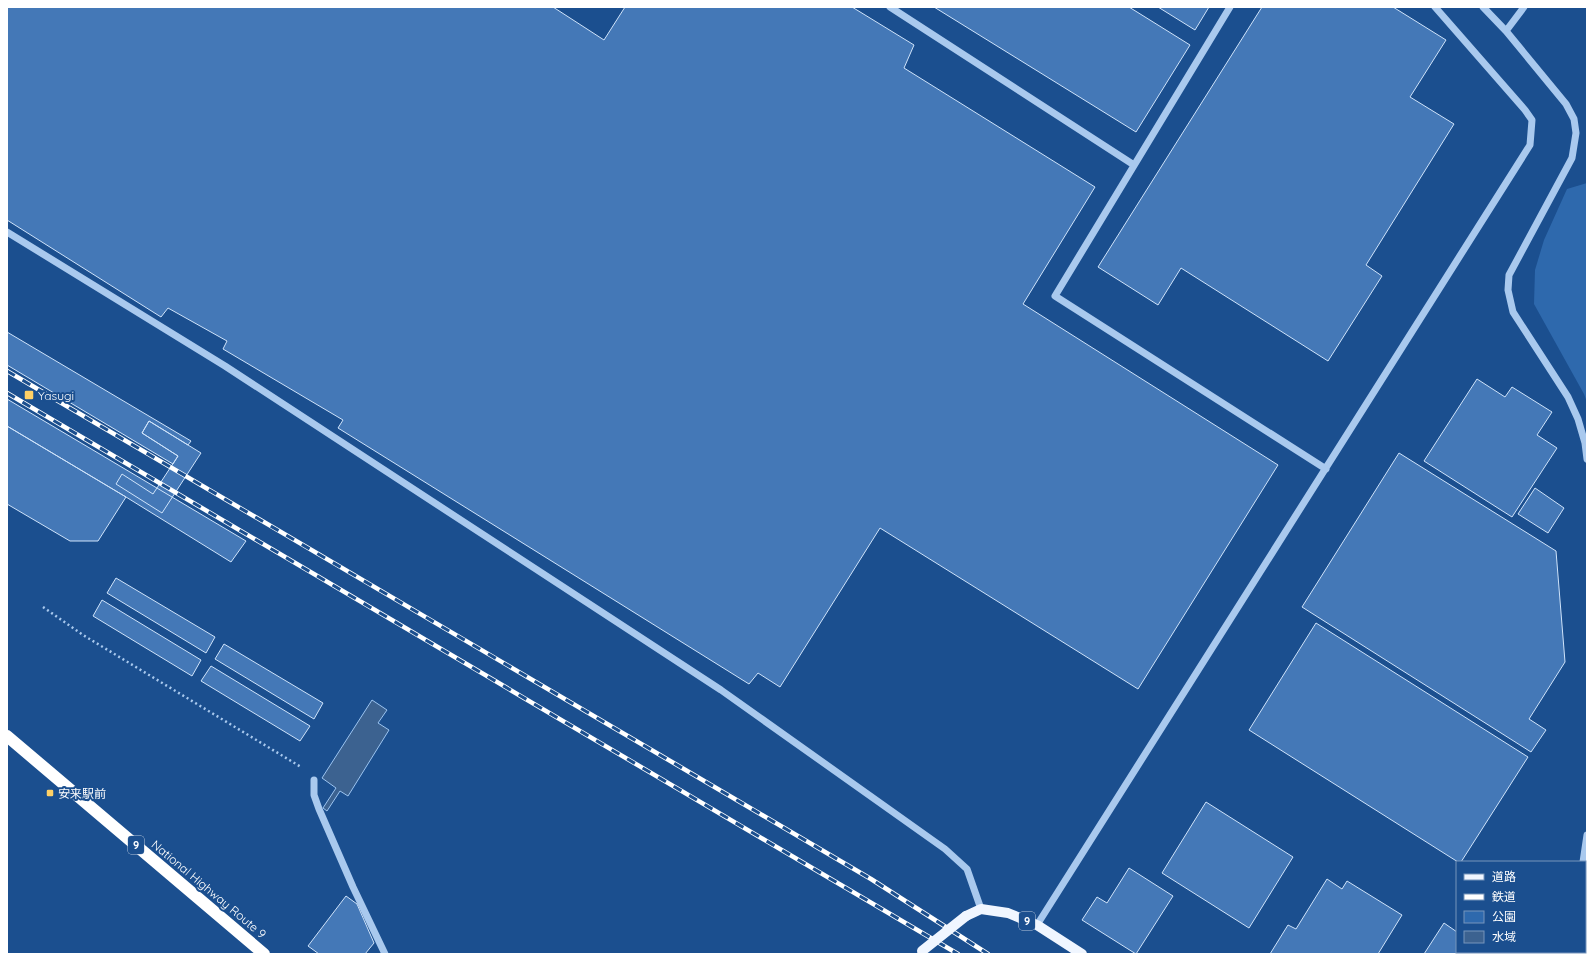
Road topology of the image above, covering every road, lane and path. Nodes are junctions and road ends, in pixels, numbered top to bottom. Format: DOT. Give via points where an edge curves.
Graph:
graph roads {
  1 [pos="890,7"];
  2 [pos="1230,7"];
  3 [pos="1435,7"];
  4 [pos="1483,7"];
  5 [pos="1524,7"];
  6 [pos="1506,31"];
  7 [pos="1134,165"];
  8 [pos="7,232"];
  9 [pos="1587,459"];
  10 [pos="1326,469"];
  11 [pos="43,607"];
  12 [pos="7,736"];
  13 [pos="314,780"];
  14 [pos="1587,835"];
  15 [pos="1583,861"];
  16 [pos="981,909"];
  17 [pos="1037,925"];
  18 [pos="920,952"];
  19 [pos="264,954"];
  20 [pos="385,954"];
  21 [pos="1082,954"];
  1 -- 7 [label="street"];
  2 -- 7 [label="street"];
  3 -- 10 [label="street" via="1532,120 1530,145"];
  4 -- 6 [label="street"];
  5 -- 6 [label="street"];
  6 -- 9 [label="street" via="1566,104 1574,119 1576,133 1572,158 1509,275 1508,290 1514,312 1568,397 1578,419"];
  7 -- 10 [label="street" via="1055,296"];
  8 -- 16 [label="street" via="225,366 721,690 945,849 967,869"];
  10 -- 17 [label="street"];
  11 -- 13 [label="path" via="83,635 306,770"];
  12 -- 19 [label="highway, National Highway Route 9 / 9"];
  13 -- 20 [label="street" via="314,795 319,809"];
  14 -- 15 [label="street"];
  16 -- 17 [label="main road, 9" via="1008,914"];
  16 -- 18 [label="main road, bridge" via="966,916"];
  17 -- 21 [label="main road, 9"];
}
